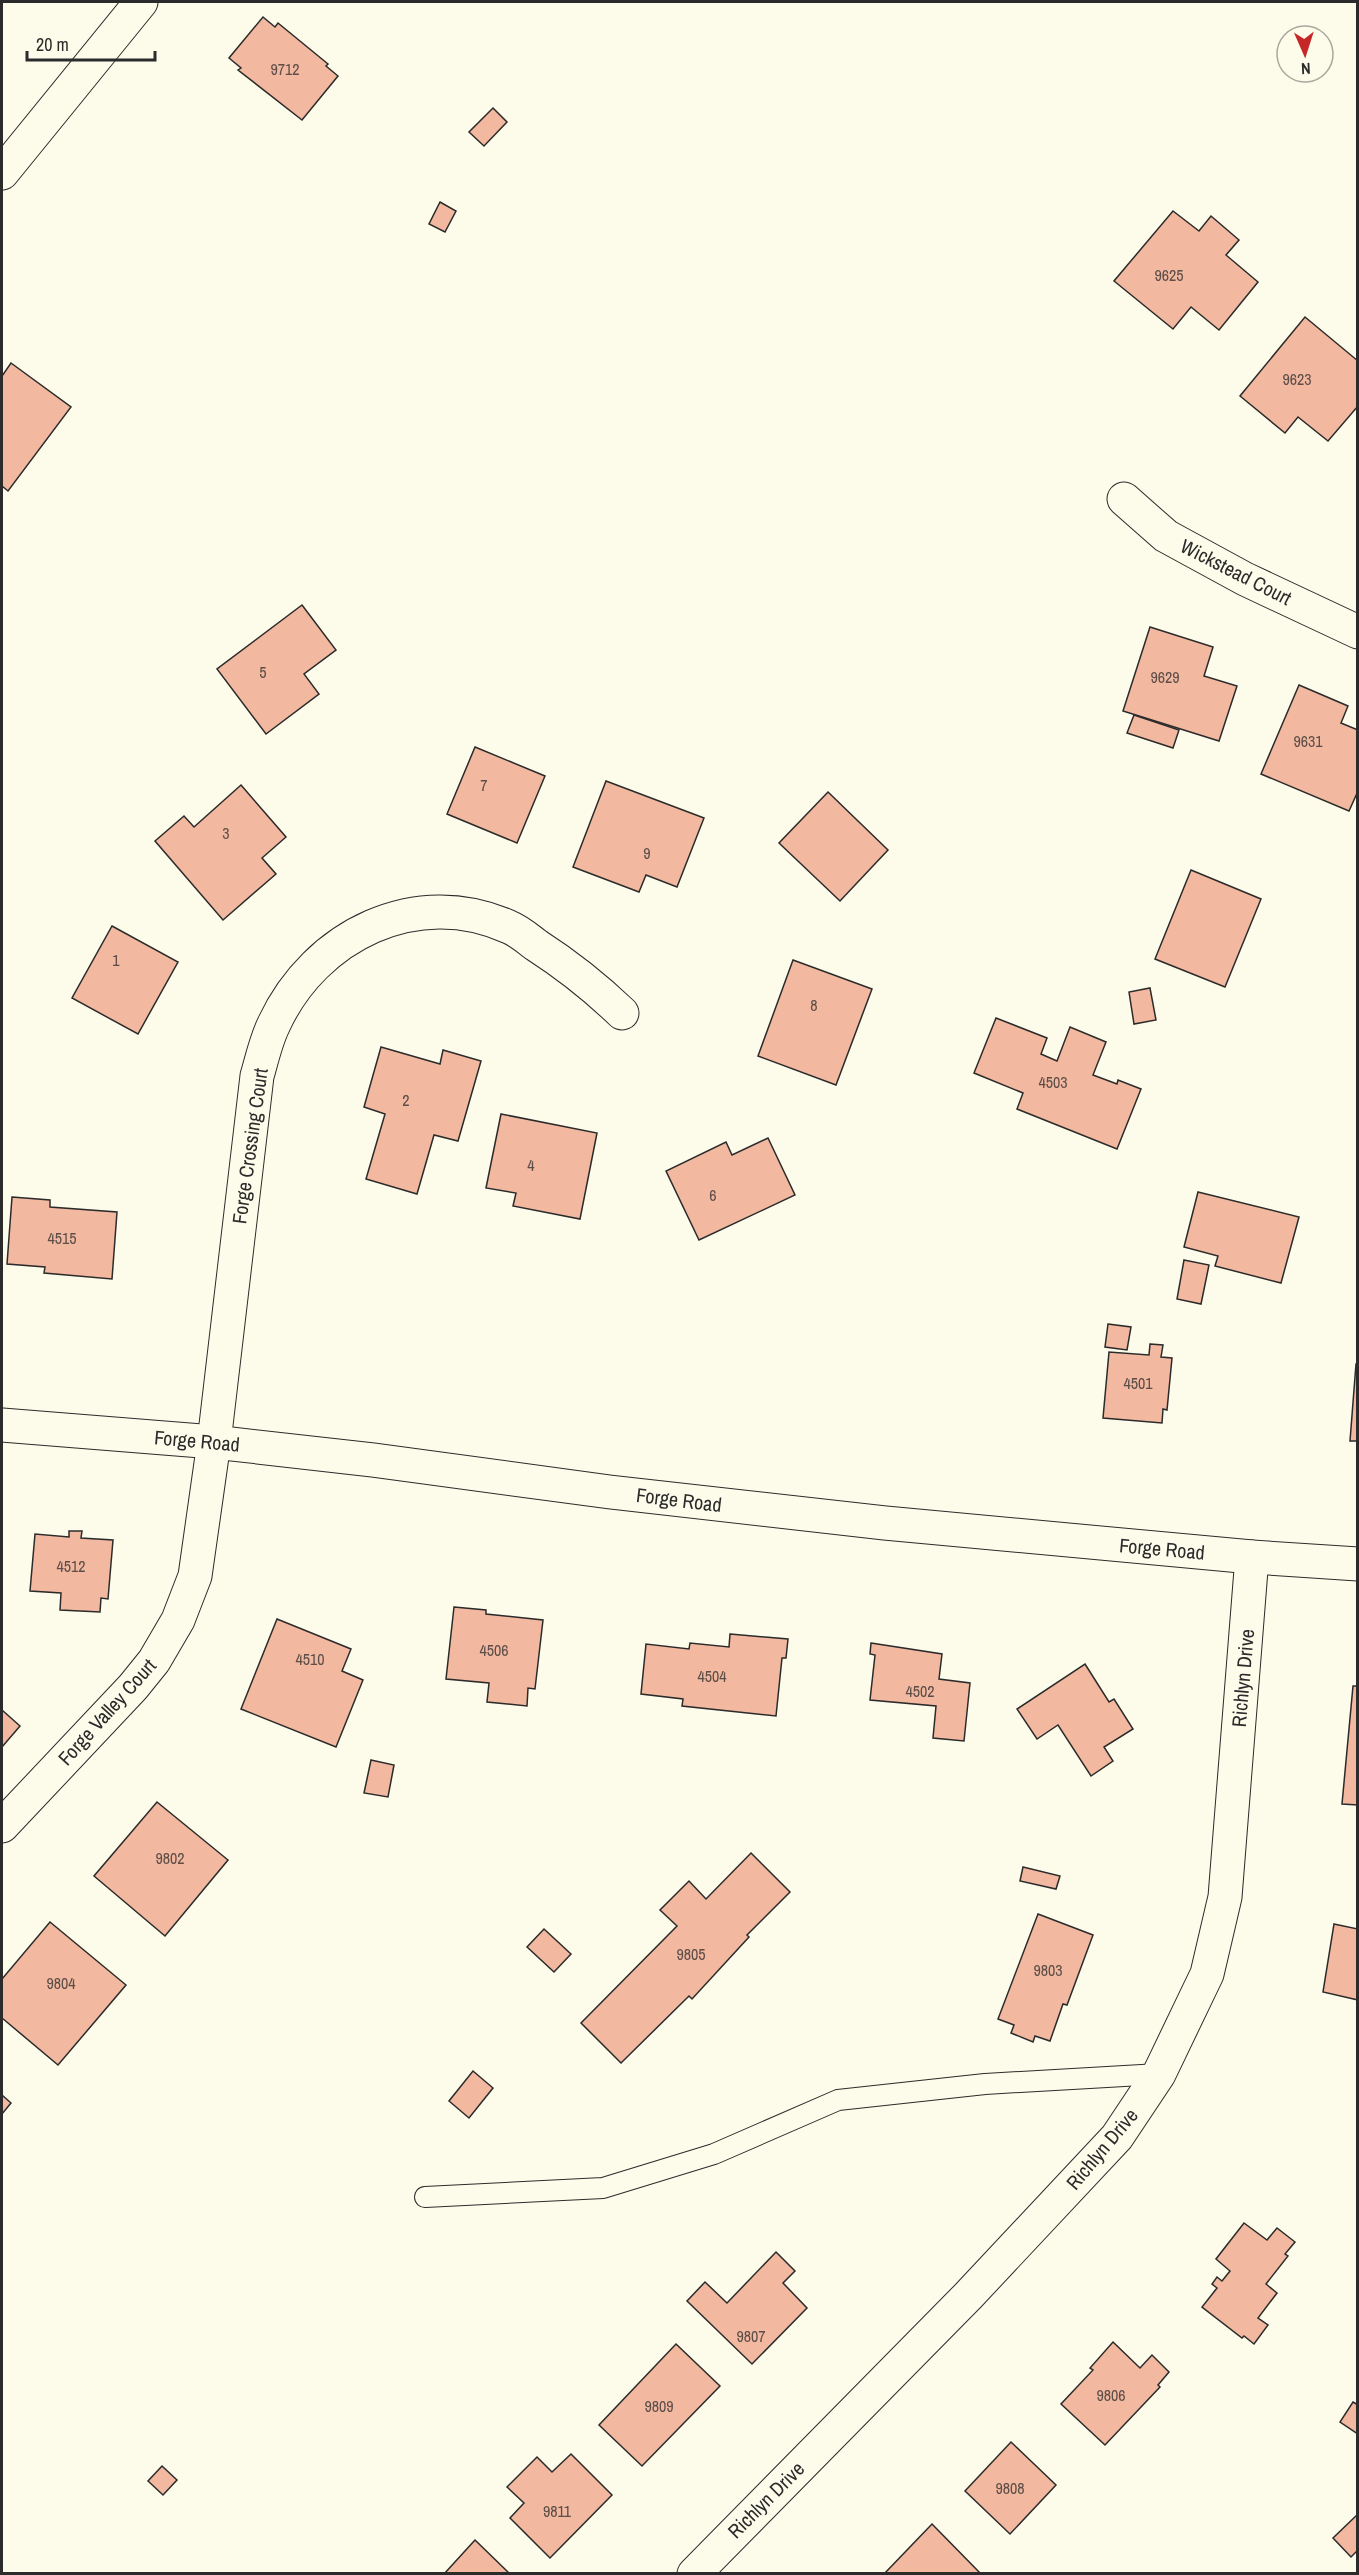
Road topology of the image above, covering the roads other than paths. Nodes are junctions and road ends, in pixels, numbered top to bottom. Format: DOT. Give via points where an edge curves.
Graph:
graph roads {
  1 [pos="141,2"];
  2 [pos="2,173"];
  3 [pos="1124,499"];
  4 [pos="1358,633"];
  5 [pos="622,1013"];
  6 [pos="2,1425"];
  7 [pos="214,1442"];
  8 [pos="1252,1557"];
  9 [pos="1358,1564"];
  10 [pos="2,1826"];
  11 [pos="1159,2074"];
  12 [pos="425,2197"];
  13 [pos="694,2574"];
  1 -- 2 [label="street"];
  3 -- 4 [label="street, Wickstead Court" via="1166,536"];
  5 -- 7 [label="street, Forge Crossing Court" via="592,984 510,927 465,913 420,912 374,925 317,961 274,1024 257,1076"];
  6 -- 7 [label="street, Forge Road"];
  7 -- 8 [label="street, Forge Road" via="812,1515"];
  7 -- 10 [label="street, Forge Valley Court" via="195,1576 178,1620 133,1687"];
  8 -- 9 [label="street, Forge Road"];
  8 -- 11 [label="street, Richlyn Drive" via="1224,1897 1207,1974"];
  11 -- 12 [label="lane" via="985,2084 838,2100 714,2154 603,2188"];
  11 -- 13 [label="street, Richlyn Drive" via="1116,2137 1093,2162 968,2296"];
}
